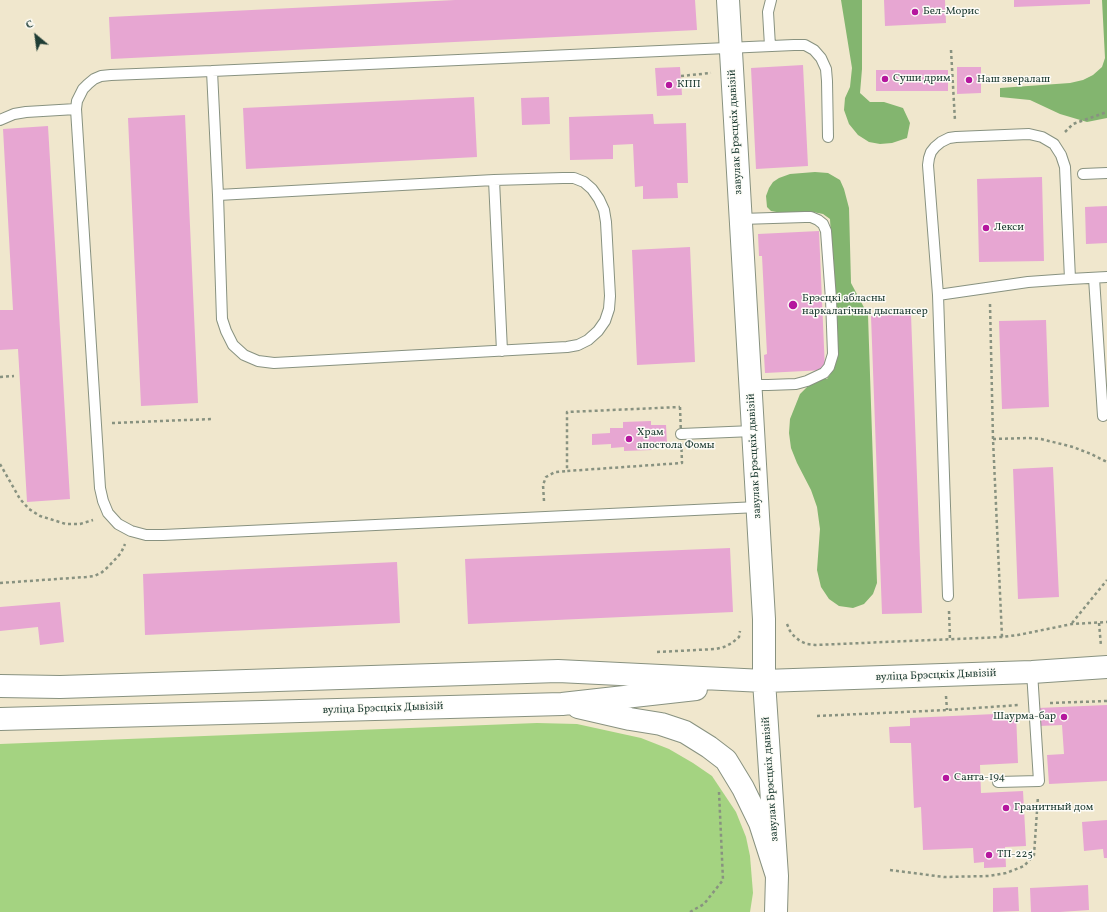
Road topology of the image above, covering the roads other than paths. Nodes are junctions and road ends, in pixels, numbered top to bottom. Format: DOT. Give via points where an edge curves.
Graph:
graph roads {
  1 [pos="728,0"];
  2 [pos="771,0"];
  3 [pos="770,46"];
  4 [pos="731,48"];
  5 [pos="212,71"];
  6 [pos="76,109"];
  7 [pos="0,120"];
  8 [pos="828,138"];
  9 [pos="1107,172"];
  10 [pos="1083,174"];
  11 [pos="494,180"];
  12 [pos="218,195"];
  13 [pos="741,219"];
  14 [pos="1094,278"];
  15 [pos="1107,278"];
  16 [pos="1070,279"];
  17 [pos="938,295"];
  18 [pos="502,351"];
  19 [pos="751,385"];
  20 [pos="1103,416"];
  21 [pos="753,430"];
  22 [pos="681,434"];
  23 [pos="758,507"];
  24 [pos="948,596"];
  25 [pos="1107,667"];
  26 [pos="1032,672"];
  27 [pos="764,681"];
  28 [pos="0,686"];
  29 [pos="562,704"];
  30 [pos="0,718"];
  31 [pos="998,782"];
  32 [pos="777,876"];
  33 [pos="776,912"];
  1 -- 4 [label="main road, завулак Брэсцкіх дывізій"];
  2 -- 3 [label="lane" via="768,12"];
  3 -- 4 [label="lane"];
  3 -- 8 [label="lane" via="805,45 821,58 826,69"];
  4 -- 5 [label="lane"];
  4 -- 13 [label="main road, завулак Брэсцкіх дывізій"];
  5 -- 6 [label="lane" via="101,76 83,89"];
  5 -- 12 [label="lane"];
  6 -- 7 [label="lane" via="26,112"];
  6 -- 23 [label="lane" via="100,488 108,513 118,524 131,531 163,535"];
  9 -- 10 [label="lane"];
  11 -- 12 [label="lane"];
  11 -- 18 [label="lane"];
  11 -- 18 [label="lane" via="574,178 592,189 604,210 610,296 605,321 588,340 567,347"];
  12 -- 18 [label="lane" via="222,318 233,345 244,354 258,361 274,363"];
  13 -- 19 [label="main road, завулак Брэсцкіх дывізій"];
  13 -- 19 [label="lane" via="811,217 823,224 826,230 833,354 829,367 824,373 796,384"];
  14 -- 15 [label="lane"];
  14 -- 16 [label="lane"];
  14 -- 20 [label="lane"];
  16 -- 17 [label="lane" via="1028,282"];
  16 -- 17 [label="lane" via="1065,167 1054,144 1042,137 1029,134 956,137 934,147 929,158"];
  17 -- 24 [label="lane"];
  19 -- 21 [label="main road, завулак Брэсцкіх дывізій"];
  21 -- 22 [label="lane"];
  21 -- 23 [label="main road, завулак Брэсцкіх дывізій"];
  23 -- 27 [label="main road, завулак Брэсцкіх дывізій" via="764,619"];
  25 -- 26 [label="main road, вуліца Брэсцкіх Дывізій"];
  26 -- 27 [label="main road, вуліца Брэсцкіх Дывізій"];
  26 -- 31 [label="lane" via="1039,781"];
  27 -- 28 [label="main road, вуліца Брэсцкіх Дывізій" via="558,671 60,687"];
  27 -- 29 [label="main road, вуліца Брэсцкіх Дывізій"];
  27 -- 32 [label="main road, завулак Брэсцкіх дывізій"];
  29 -- 30 [label="main road, вуліца Брэсцкіх Дывізій"];
  29 -- 32 [label="main road" via="661,724 685,732 715,751 726,760 743,788 760,823"];
  32 -- 33 [label="main road, завулак Брэсцкіх дывізій"];
}
